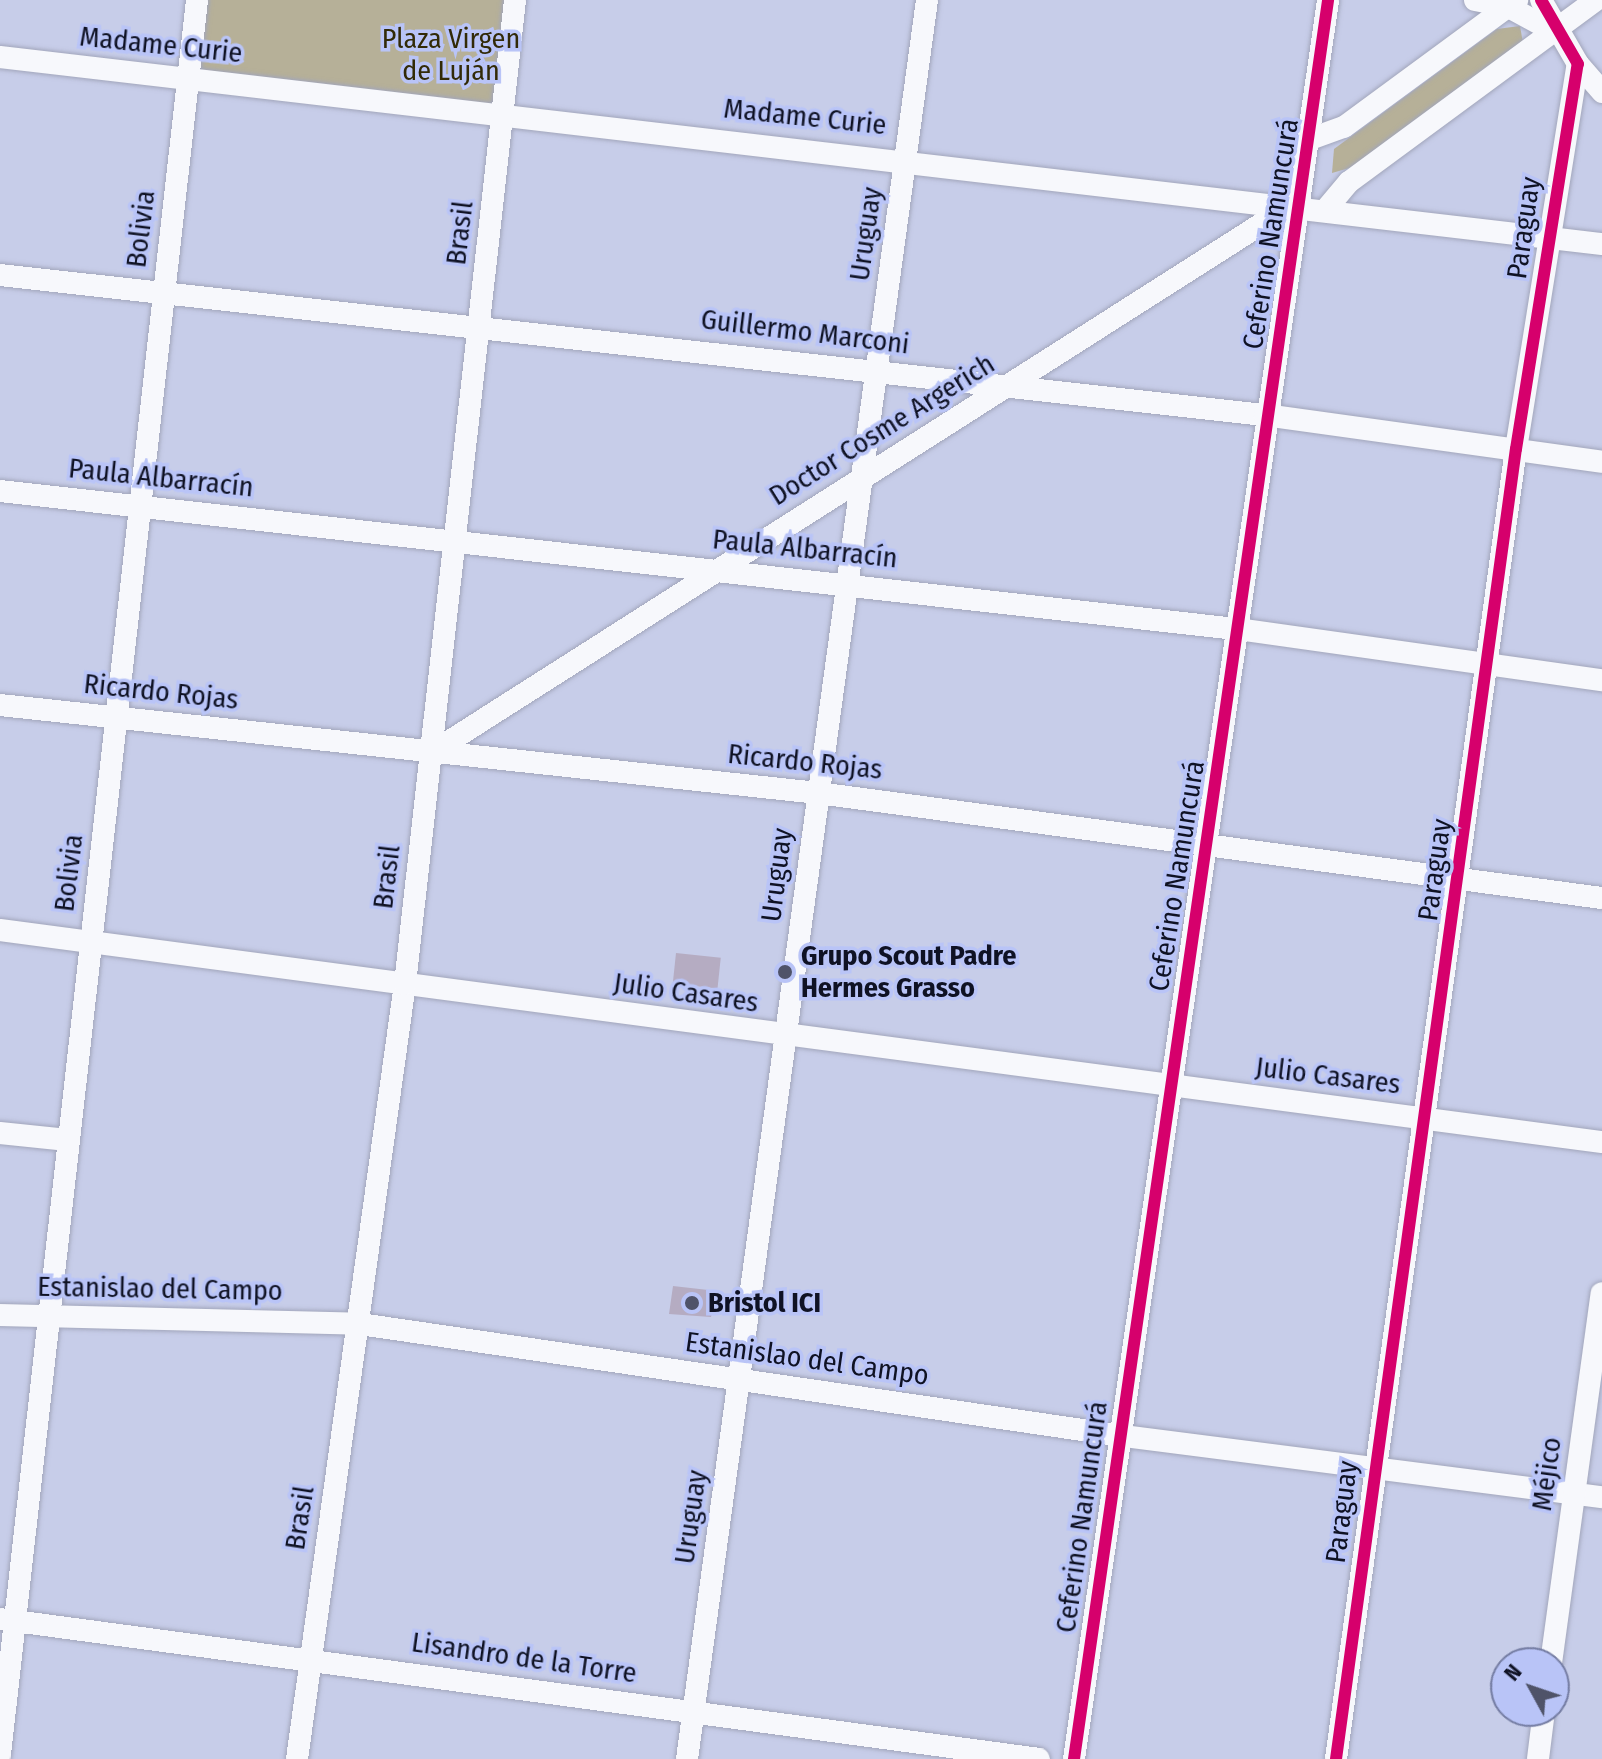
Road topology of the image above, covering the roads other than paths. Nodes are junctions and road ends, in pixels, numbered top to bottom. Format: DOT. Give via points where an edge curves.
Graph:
graph roads {
  1 [pos="197,0"];
  2 [pos="515,0"];
  3 [pos="927,0"];
  4 [pos="1328,0"];
  5 [pos="1475,0"];
  6 [pos="1541,0"];
  7 [pos="1596,0"];
  8 [pos="1512,3"];
  9 [pos="1553,31"];
  10 [pos="0,57"];
  11 [pos="1578,64"];
  12 [pos="189,77"];
  13 [pos="1602,92"];
  14 [pos="504,115"];
  15 [pos="1313,138"];
  16 [pos="906,158"];
  17 [pos="1278,202"];
  18 [pos="1302,205"];
  19 [pos="1327,208"];
  20 [pos="1547,236"];
  21 [pos="1602,244"];
  22 [pos="0,275"];
  23 [pos="164,292"];
  24 [pos="479,324"];
  25 [pos="878,370"];
  26 [pos="1008,386"];
  27 [pos="1265,415"];
  28 [pos="1516,449"];
  29 [pos="1602,462"];
  30 [pos="860,478"];
  31 [pos="0,491"];
  32 [pos="137,507"];
  33 [pos="456,538"];
  34 [pos="718,571"];
  35 [pos="845,583"];
  36 [pos="1237,629"];
  37 [pos="1486,662"];
  38 [pos="1602,680"];
  39 [pos="0,705"];
  40 [pos="118,717"];
  41 [pos="431,753"];
  42 [pos="818,793"];
  43 [pos="1210,843"];
  44 [pos="1459,877"];
  45 [pos="1602,898"];
  46 [pos="0,930"];
  47 [pos="92,942"];
  48 [pos="405,984"];
  49 [pos="786,1035"];
  50 [pos="1167,1086"];
  51 [pos="1421,1119"];
  52 [pos="0,1133"];
  53 [pos="68,1140"];
  54 [pos="1602,1142"];
  55 [pos="1602,1293"];
  56 [pos="0,1315"];
  57 [pos="51,1317"];
  58 [pos="360,1324"];
  59 [pos="741,1380"];
  60 [pos="1116,1435"];
  61 [pos="1371,1466"];
  62 [pos="1575,1493"];
  63 [pos="1602,1497"];
  64 [pos="9,1620"];
  65 [pos="1553,1647"];
  66 [pos="309,1659"];
  67 [pos="694,1712"];
  68 [pos="1542,1727"];
  69 [pos="0,1754"];
  70 [pos="297,1759"];
  71 [pos="687,1759"];
  72 [pos="1039,1759"];
  73 [pos="1074,1759"];
  74 [pos="1336,1759"];
  75 [pos="1538,1759"];
  1 -- 12 [label="street, Bolivia"];
  2 -- 14 [label="street, Brasil"];
  3 -- 16 [label="street, Uruguay"];
  4 -- 15 [label="street, Ceferino Namuncurá"];
  5 -- 8 [label="street"];
  6 -- 9 [label="street"];
  7 -- 9 [label="street"];
  8 -- 9 [label="street"];
  8 -- 15 [label="street" via="1344,127"];
  9 -- 11 [label="street"];
  9 -- 19 [label="street" via="1349,182"];
  10 -- 12 [label="street, Madame Curie"];
  11 -- 13 [label="street"];
  11 -- 20 [label="street, Paraguay"];
  12 -- 14 [label="street, Madame Curie"];
  12 -- 23 [label="street, Bolivia"];
  14 -- 16 [label="street, Madame Curie"];
  14 -- 24 [label="street, Brasil"];
  15 -- 18 [label="street, Ceferino Namuncurá"];
  16 -- 17 [label="street, Madame Curie"];
  16 -- 25 [label="street, Uruguay"];
  17 -- 18 [label="street, Madame Curie"];
  17 -- 26 [label="street, Doctor Cosme Argerich" via="1263,223"];
  18 -- 19 [label="street, Madame Curie"];
  18 -- 27 [label="street, Ceferino Namuncurá"];
  19 -- 20 [label="street, Madame Curie"];
  20 -- 21 [label="street, Madame Curie"];
  20 -- 28 [label="street, Paraguay"];
  22 -- 23 [label="street, Guillermo Marconi"];
  23 -- 24 [label="street, Guillermo Marconi"];
  23 -- 32 [label="street, Bolivia"];
  24 -- 25 [label="street, Guillermo Marconi"];
  24 -- 33 [label="street, Brasil"];
  25 -- 26 [label="street, Guillermo Marconi"];
  25 -- 30 [label="street, Uruguay"];
  26 -- 27 [label="street, Guillermo Marconi"];
  26 -- 30 [label="street, Doctor Cosme Argerich"];
  27 -- 28 [label="street, Guillermo Marconi"];
  27 -- 36 [label="street, Ceferino Namuncurá"];
  28 -- 29 [label="street, Guillermo Marconi"];
  28 -- 37 [label="street, Paraguay"];
  30 -- 34 [label="street, Doctor Cosme Argerich"];
  30 -- 35 [label="street, Uruguay"];
  31 -- 32 [label="street, Paula Albarracín"];
  32 -- 33 [label="street, Paula Albarracín"];
  32 -- 40 [label="street, Bolivia"];
  33 -- 34 [label="street, Paula Albarracín"];
  33 -- 41 [label="street, Brasil"];
  34 -- 35 [label="street, Paula Albarracín"];
  34 -- 41 [label="street, Doctor Cosme Argerich"];
  35 -- 36 [label="street, Paula Albarracín"];
  35 -- 42 [label="street, Uruguay"];
  36 -- 37 [label="street, Paula Albarracín"];
  36 -- 43 [label="street, Ceferino Namuncurá"];
  37 -- 38 [label="street, Paula Albarracín"];
  37 -- 44 [label="street, Paraguay"];
  39 -- 40 [label="street, Ricardo Rojas"];
  40 -- 41 [label="street, Ricardo Rojas"];
  40 -- 47 [label="street, Bolivia"];
  41 -- 42 [label="street, Ricardo Rojas"];
  41 -- 48 [label="street, Brasil"];
  42 -- 43 [label="street, Ricardo Rojas"];
  42 -- 49 [label="street, Uruguay"];
  43 -- 44 [label="street, Ricardo Rojas"];
  43 -- 50 [label="street, Ceferino Namuncurá"];
  44 -- 45 [label="street, Ricardo Rojas"];
  44 -- 51 [label="street, Paraguay"];
  46 -- 47 [label="street, Julio Casares"];
  47 -- 48 [label="street, Julio Casares"];
  47 -- 53 [label="street, Bolivia"];
  48 -- 49 [label="street, Julio Casares"];
  48 -- 58 [label="street, Brasil"];
  49 -- 50 [label="street, Julio Casares"];
  49 -- 59 [label="street, Uruguay"];
  50 -- 51 [label="street, Julio Casares"];
  50 -- 60 [label="street, Ceferino Namuncurá"];
  51 -- 54 [label="street, Julio Casares"];
  51 -- 61 [label="street, Paraguay"];
  52 -- 53 [label="street"];
  53 -- 57 [label="street, Bolivia"];
  55 -- 62 [label="street, Méjico"];
  56 -- 57 [label="street, Estanislao del Campo"];
  57 -- 58 [label="street, Estanislao del Campo"];
  57 -- 64 [label="street, Bolivia"];
  58 -- 59 [label="street, Estanislao del Campo"];
  58 -- 66 [label="street, Brasil"];
  59 -- 60 [label="street, Estanislao del Campo"];
  59 -- 67 [label="street, Uruguay"];
  60 -- 61 [label="street, Estanislao del Campo"];
  60 -- 73 [label="street, Ceferino Namuncurá"];
  61 -- 62 [label="street, Estanislao del Campo"];
  61 -- 74 [label="street, Paraguay"];
  62 -- 63 [label="street, Estanislao del Campo"];
  62 -- 65 [label="street, Méjico"];
  64 -- 66 [label="street, Lisandro de la Torre"];
  64 -- 69 [label="street, Bolivia"];
  66 -- 67 [label="street, Lisandro de la Torre"];
  66 -- 70 [label="street, Brasil"];
  67 -- 71 [label="street, Uruguay"];
  67 -- 72 [label="street, Lisandro de la Torre"];
  68 -- 75 [label="street"];
}
